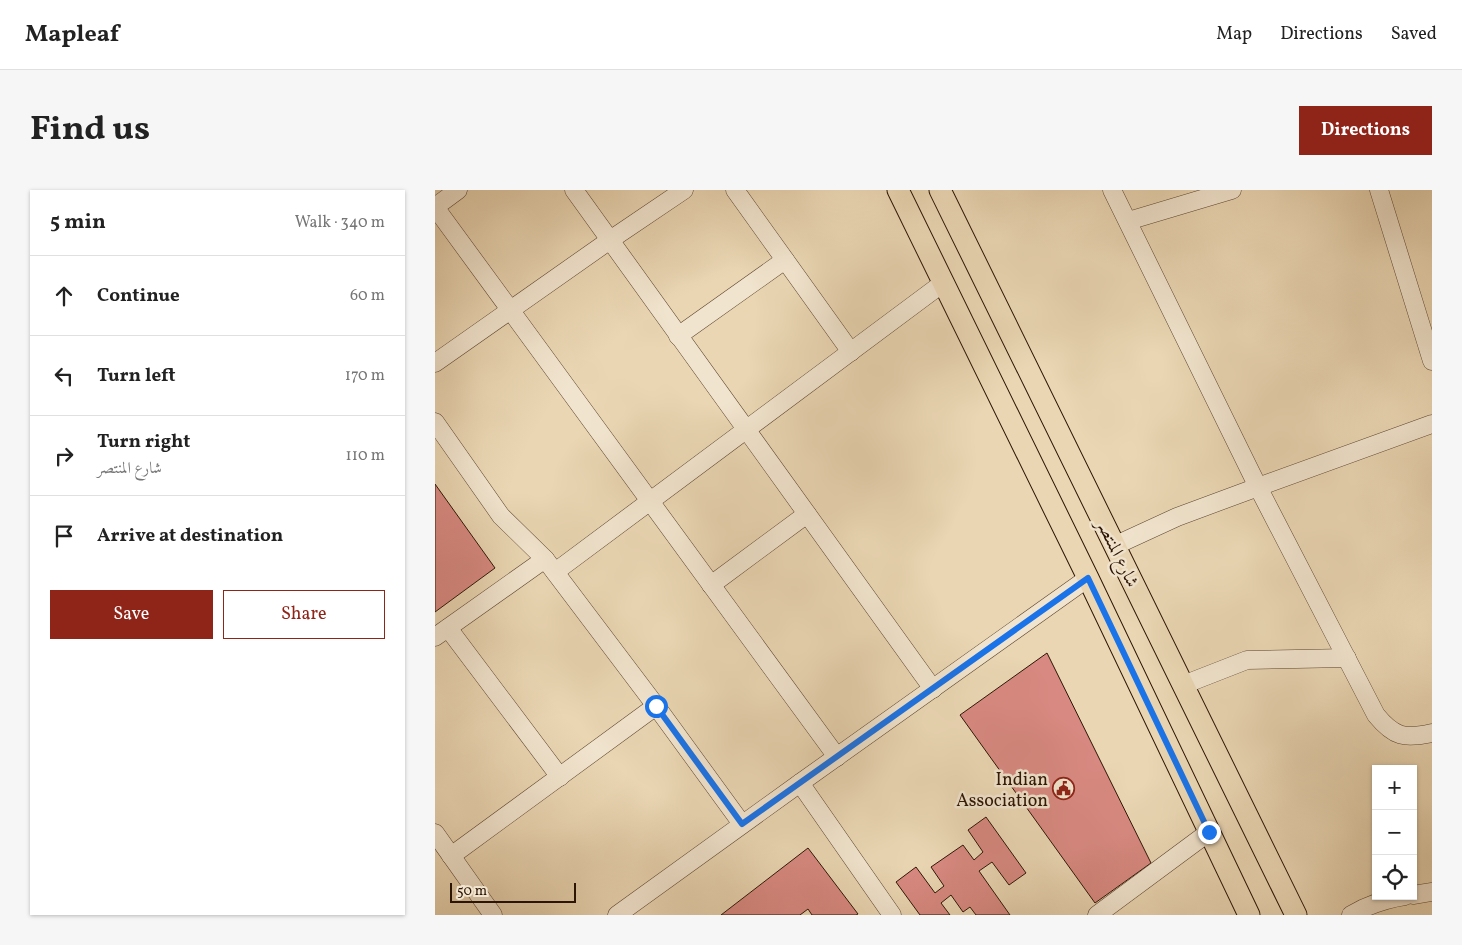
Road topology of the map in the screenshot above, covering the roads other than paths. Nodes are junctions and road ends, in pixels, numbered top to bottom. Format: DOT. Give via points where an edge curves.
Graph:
graph roads {
  1 [pos="458,190"];
  2 [pos="574,190"];
  3 [pos="684,190"];
  4 [pos="735,190"];
  5 [pos="898,190"];
  6 [pos="940,190"];
  7 [pos="1112,190"];
  8 [pos="1232,190"];
  9 [pos="1379,190"];
  10 [pos="1128,221"];
  11 [pos="610,240"];
  12 [pos="785,260"];
  13 [pos="943,283"];
  14 [pos="510,311"];
  15 [pos="678,336"];
  16 [pos="851,352"];
  17 [pos="1432,361"];
  18 [pos="435,363"];
  19 [pos="435,422"];
  20 [pos="1432,424"];
  21 [pos="746,430"];
  22 [pos="1258,487"];
  23 [pos="649,501"];
  24 [pos="807,514"];
  25 [pos="1115,546"];
  26 [pos="550,565"];
  27 [pos="1088,578"];
  28 [pos="711,585"];
  29 [pos="441,632"];
  30 [pos="1347,658"];
  31 [pos="1183,685"];
  32 [pos="933,689"];
  33 [pos="656,706"];
  34 [pos="1432,733"];
  35 [pos="837,757"];
  36 [pos="560,777"];
  37 [pos="800,783"];
  38 [pos="742,824"];
  39 [pos="1209,832"];
  40 [pos="435,834"];
  41 [pos="451,856"];
  42 [pos="1432,892"];
  43 [pos="1417,894"];
  44 [pos="1383,900"];
  45 [pos="493,915"];
  46 [pos="617,915"];
  47 [pos="892,915"];
  48 [pos="1097,915"];
  49 [pos="1249,915"];
  50 [pos="1296,915"];
  51 [pos="1351,915"];
  1 -- 14 [label="street" via="435,207"];
  2 -- 11 [label="street"];
  3 -- 11 [label="street"];
  4 -- 12 [label="street"];
  5 -- 13 [label="main road"];
  6 -- 25 [label="main road, شارع المنتصر"];
  7 -- 10 [label="street"];
  8 -- 10 [label="street"];
  9 -- 17 [label="street"];
  10 -- 22 [label="street"];
  11 -- 14 [label="street"];
  11 -- 15 [label="street"];
  12 -- 15 [label="street"];
  12 -- 16 [label="street"];
  13 -- 16 [label="street"];
  13 -- 27 [label="main road"];
  14 -- 18 [label="street"];
  14 -- 23 [label="street"];
  15 -- 21 [label="street"];
  16 -- 21 [label="street"];
  19 -- 26 [label="street" via="501,516"];
  20 -- 22 [label="street"];
  21 -- 23 [label="street"];
  21 -- 24 [label="street"];
  22 -- 25 [label="street" via="1177,517"];
  22 -- 30 [label="street"];
  23 -- 26 [label="street"];
  23 -- 28 [label="street"];
  24 -- 28 [label="street"];
  24 -- 32 [label="street"];
  25 -- 31 [label="main road, شارع المنتصر"];
  26 -- 29 [label="street"];
  26 -- 33 [label="street"];
  27 -- 32 [label="street"];
  27 -- 39 [label="main road"];
  28 -- 35 [label="street"];
  29 -- 36 [label="street"];
  30 -- 31 [label="street" via="1247,660"];
  30 -- 34 [label="street" via="1386,727 1400,736"];
  31 -- 50 [label="main road, شارع المنتصر"];
  32 -- 35 [label="street"];
  33 -- 36 [label="street"];
  33 -- 38 [label="street"];
  35 -- 37 [label="street"];
  36 -- 41 [label="street"];
  37 -- 38 [label="street"];
  37 -- 47 [label="street"];
  38 -- 46 [label="street"];
  39 -- 48 [label="street"];
  39 -- 49 [label="main road"];
  40 -- 41 [label="street"];
  41 -- 45 [label="street"];
  42 -- 43 [label="street"];
  44 -- 51 [label="street"];
}
